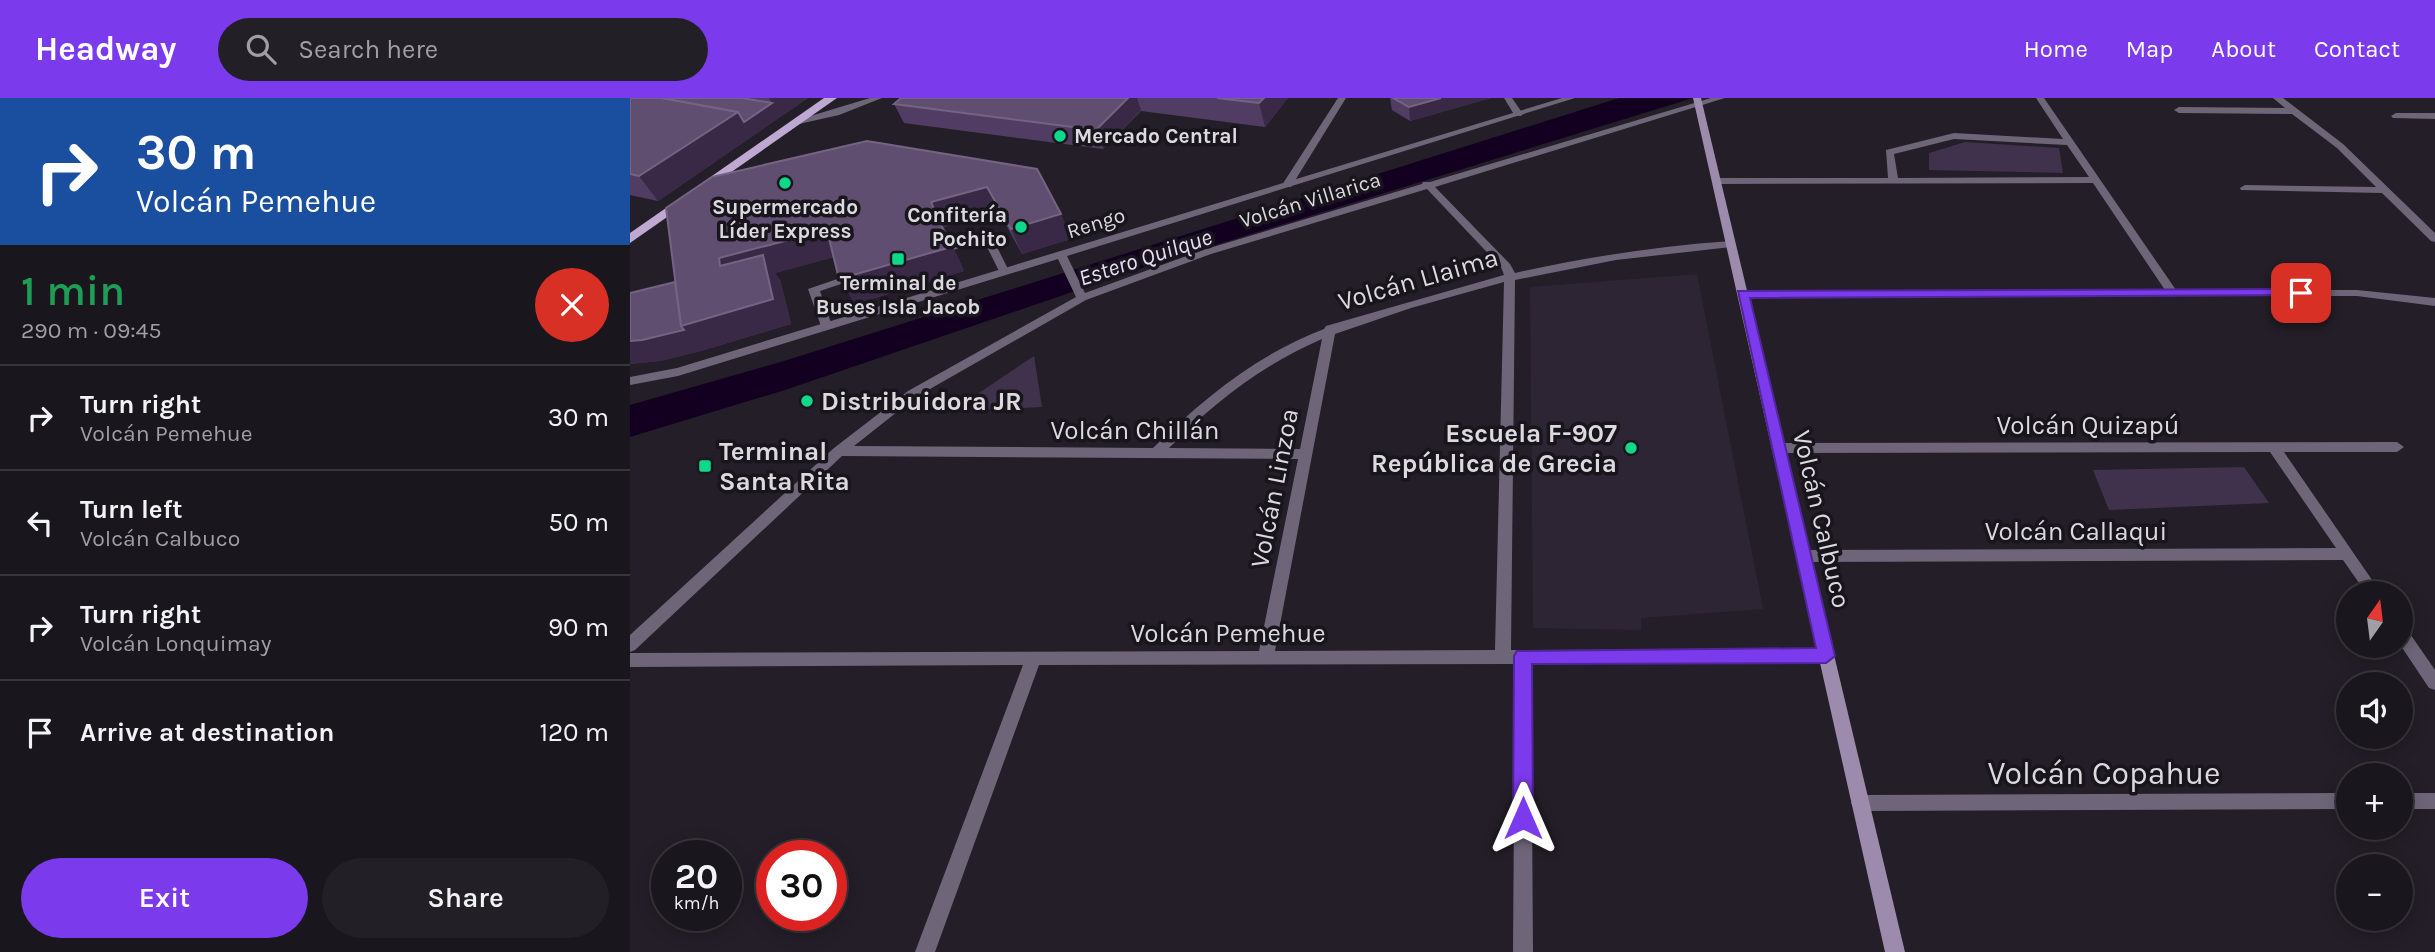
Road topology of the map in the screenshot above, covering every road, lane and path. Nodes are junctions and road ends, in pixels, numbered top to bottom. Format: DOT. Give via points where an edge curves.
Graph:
graph roads {
  1 [pos="831,98"];
  2 [pos="878,98"];
  3 [pos="1342,98"];
  4 [pos="1508,98"];
  5 [pos="1571,98"];
  6 [pos="1721,98"];
  7 [pos="2040,98"];
  8 [pos="2277,98"];
  9 [pos="1698,101"];
  10 [pos="2179,110"];
  11 [pos="2294,111"];
  12 [pos="1518,114"];
  13 [pos="2396,116"];
  14 [pos="2435,116"];
  15 [pos="799,121"];
  16 [pos="2070,142"];
  17 [pos="2096,180"];
  18 [pos="1717,181"];
  19 [pos="1894,181"];
  20 [pos="1427,184"];
  21 [pos="1287,185"];
  22 [pos="2245,188"];
  23 [pos="2385,190"];
  24 [pos="630,239"];
  25 [pos="2435,239"];
  26 [pos="1731,244"];
  27 [pos="953,247"];
  28 [pos="1061,254"];
  29 [pos="1004,271"];
  30 [pos="1510,275"];
  31 [pos="849,278"];
  32 [pos="2173,293"];
  33 [pos="1743,294"];
  34 [pos="1080,295"];
  35 [pos="2435,302"];
  36 [pos="826,326"];
  37 [pos="1330,329"];
  38 [pos="630,380"];
  39 [pos="2274,447"];
  40 [pos="2398,447"];
  41 [pos="1779,448"];
  42 [pos="839,451"];
  43 [pos="1156,453"];
  44 [pos="1306,454"];
  45 [pos="2348,554"];
  46 [pos="1804,556"];
  47 [pos="2366,581"];
  48 [pos="630,645"];
  49 [pos="2413,651"];
  50 [pos="1523,656"];
  51 [pos="1826,656"];
  52 [pos="1266,657"];
  53 [pos="1503,657"];
  54 [pos="1034,659"];
  55 [pos="630,660"];
  56 [pos="2435,683"];
  57 [pos="2336,801"];
  58 [pos="2413,801"];
  59 [pos="2435,801"];
  60 [pos="1860,803"];
  61 [pos="925,952"];
  62 [pos="1523,952"];
  63 [pos="1895,952"];
  1 -- 15 [label="main road"];
  2 -- 15 [label="street"];
  3 -- 21 [label="street"];
  4 -- 12 [label="street"];
  5 -- 12 [label="street, Rengo"];
  6 -- 9 [label="street, Volcán Villarica"];
  7 -- 16 [label="street"];
  8 -- 11 [label="street"];
  9 -- 18 [label="street, Volcán Calbuco"];
  9 -- 20 [label="street, Volcán Villarica"];
  10 -- 11 [label="street"];
  11 -- 23 [label="street" via="2340,146"];
  12 -- 21 [label="street, Rengo"];
  13 -- 14 [label="street"];
  15 -- 24 [label="main road"];
  16 -- 17 [label="street"];
  16 -- 19 [label="street" via="1954,136 1888,152"];
  17 -- 19 [label="street"];
  17 -- 32 [label="street"];
  18 -- 19 [label="street"];
  18 -- 26 [label="street, Volcán Calbuco"];
  20 -- 30 [label="street"];
  20 -- 34 [label="street, Volcán Villarica"];
  21 -- 28 [label="street, Rengo"];
  22 -- 23 [label="street"];
  23 -- 25 [label="street"];
  26 -- 30 [label="street, Volcán Llaima" via="1573,262"];
  26 -- 33 [label="street, Volcán Calbuco"];
  27 -- 29 [label="street" via="987,237"];
  28 -- 29 [label="street, Rengo"];
  28 -- 34 [label="street"];
  29 -- 36 [label="street, Rengo"];
  30 -- 37 [label="street, Volcán Llaima"];
  30 -- 53 [label="street"];
  31 -- 36 [label="street" via="814,289"];
  32 -- 33 [label="street"];
  32 -- 35 [label="street" via="2357,293"];
  33 -- 41 [label="street, Volcán Calbuco"];
  34 -- 42 [label="street, Volcán Villarica" via="912,394"];
  36 -- 38 [label="street, Rengo" via="678,372"];
  37 -- 43 [label="street, Volcán Llaima" via="1261,365 1198,411"];
  37 -- 44 [label="street, Volcán Linzoa"];
  39 -- 40 [label="street, Volcán Quizapú"];
  39 -- 41 [label="street, Volcán Quizapú"];
  39 -- 45 [label="street"];
  41 -- 46 [label="street, Volcán Calbuco"];
  42 -- 43 [label="street, Volcán Chillán"];
  42 -- 48 [label="street, Volcán Villarica"];
  43 -- 44 [label="street, Volcán Chillán"];
  44 -- 52 [label="street, Volcán Linzoa"];
  45 -- 46 [label="street, Volcán Callaqui"];
  45 -- 47 [label="street"];
  46 -- 51 [label="street, Volcán Calbuco"];
  49 -- 56 [label="street"];
  50 -- 51 [label="street, Volcán Pemehue"];
  50 -- 53 [label="street, Volcán Pemehue"];
  50 -- 62 [label="street"];
  51 -- 60 [label="street, Volcán Calbuco"];
  52 -- 53 [label="street, Volcán Pemehue"];
  52 -- 54 [label="street, Volcán Pemehue"];
  54 -- 55 [label="street, Volcán Pemehue"];
  54 -- 61 [label="street"];
  57 -- 60 [label="street, Volcán Copahue"];
  58 -- 59 [label="street"];
  60 -- 63 [label="street, Volcán Calbuco"];
}
